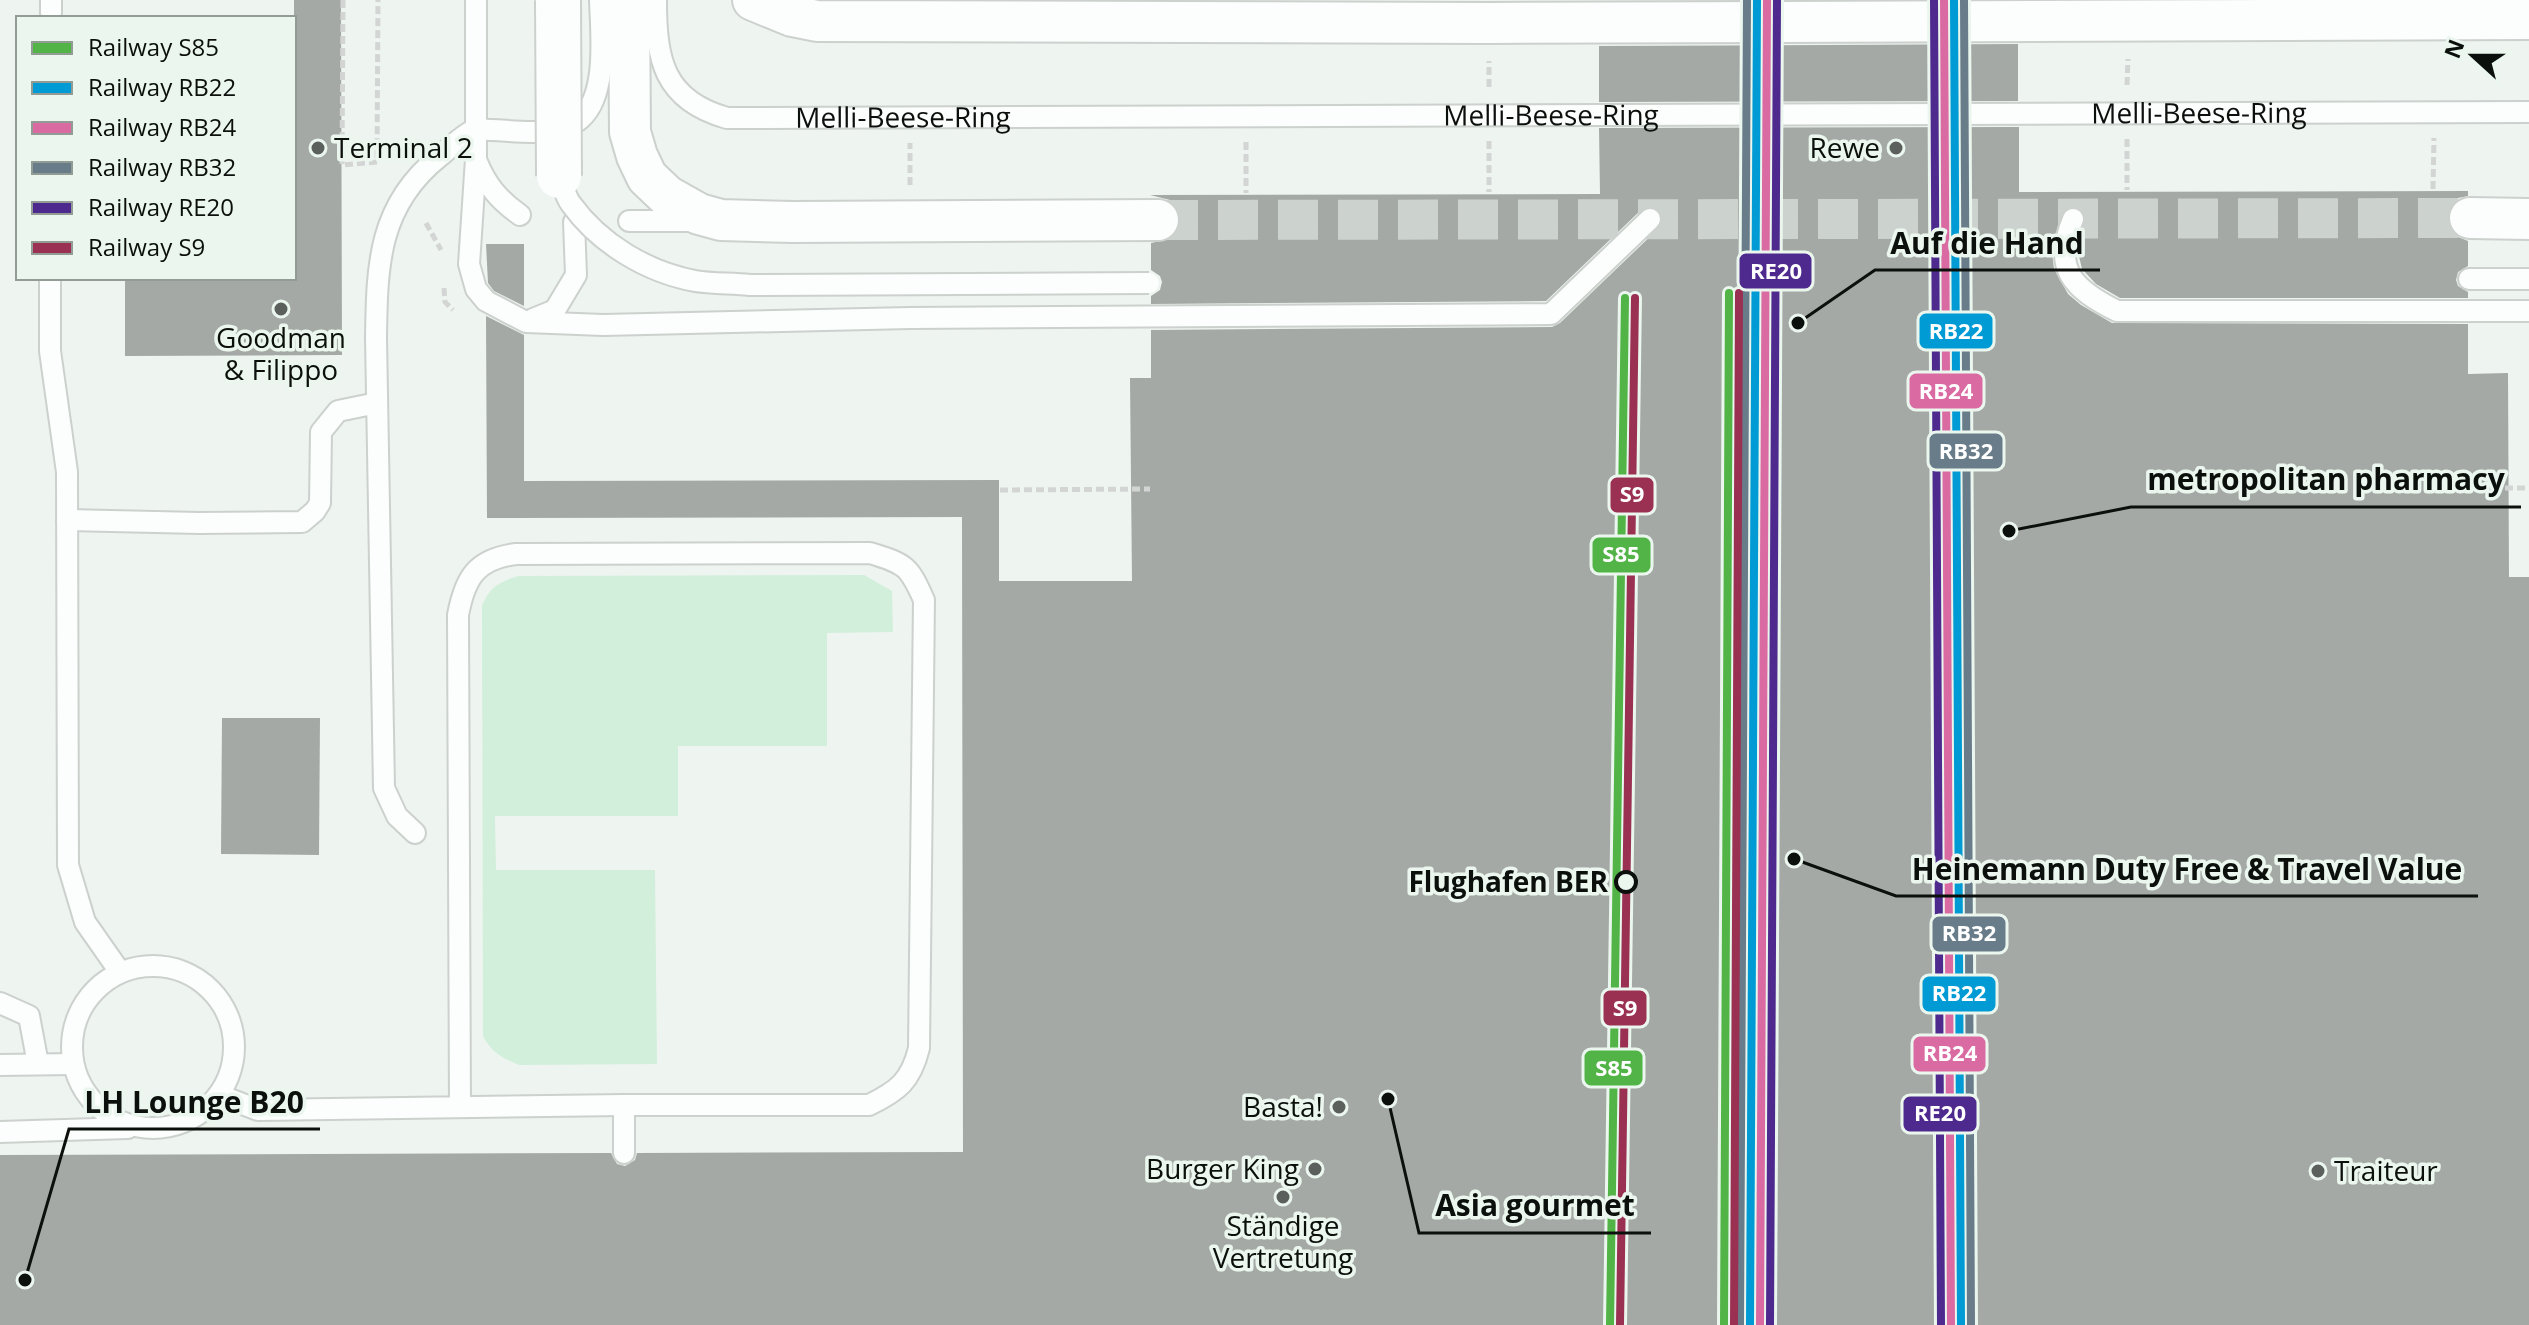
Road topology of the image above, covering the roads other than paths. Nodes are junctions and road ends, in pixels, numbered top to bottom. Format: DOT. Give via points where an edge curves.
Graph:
graph roads {
  1 [pos="476,0"];
  2 [pos="558,0"];
  3 [pos="600,0"];
  4 [pos="629,0"];
  5 [pos="656,0"];
  6 [pos="753,0"];
  7 [pos="2529,19"];
  8 [pos="2529,112"];
  9 [pos="475,130"];
  10 [pos="476,159"];
  11 [pos="559,176"];
  12 [pos="520,215"];
  13 [pos="2470,218"];
  14 [pos="1650,219"];
  15 [pos="2073,219"];
  16 [pos="2529,219"];
  17 [pos="721,220"];
  18 [pos="1158,220"];
  19 [pos="629,221"];
  20 [pos="574,222"];
  21 [pos="2469,279"];
  22 [pos="2529,279"];
  23 [pos="50,280"];
  24 [pos="1149,283"];
  25 [pos="2529,311"];
  26 [pos="526,322"];
  27 [pos="377,403"];
  28 [pos="67,520"];
  29 [pos="415,833"];
  30 [pos="120,972"];
  31 [pos="0,1003"];
  32 [pos="38,1064"];
  33 [pos="73,1064"];
  34 [pos="0,1065"];
  35 [pos="219,1095"];
  36 [pos="624,1105"];
  37 [pos="460,1107"];
  38 [pos="138,1127"];
  39 [pos="0,1132"];
  40 [pos="624,1153"];
  1 -- 9 [label="lane"];
  2 -- 11 [label="street, bridge"];
  3 -- 9 [label="lane" via="599,80 581,118 544,131"];
  4 -- 17 [label="street" via="630,132 637,156 647,177 667,196"];
  5 -- 8 [label="lane, Melli-Beese-Ring" via="656,39 664,73 696,105 727,118"];
  6 -- 7 [label="street" via="817,21"];
  9 -- 10 [label="lane"];
  9 -- 27 [label="lane" via="403,192 382,245"];
  10 -- 12 [label="lane" via="487,186"];
  10 -- 26 [label="lane" via="472,276 486,301"];
  11 -- 24 [label="lane, bridge" via="569,202 611,244 651,266 696,281"];
  13 -- 16 [label="street"];
  14 -- 26 [label="lane" via="1551,314"];
  15 -- 25 [label="lane" via="2063,257 2069,275 2092,299 2117,311"];
  17 -- 18 [label="street"];
  17 -- 19 [label="lane"];
  20 -- 26 [label="lane" via="576,275 555,310"];
  21 -- 22 [label="lane"];
  23 -- 28 [label="lane" via="50,351 67,472"];
  27 -- 28 [label="lane" via="338,411 321,432 320,503 302,522"];
  27 -- 29 [label="lane" via="384,788 397,816"];
  28 -- 30 [label="lane" via="68,865 85,922"];
  30 -- 33 [label="lane" via="89,995 79,1011 71,1037"];
  30 -- 35 [label="lane" via="145,965 171,967 195,977 215,994 229,1016 234,1041 231,1070"];
  31 -- 32 [label="lane" via="29,1016"];
  32 -- 33 [label="lane"];
  32 -- 34 [label="lane"];
  33 -- 38 [label="lane" via="79,1082 103,1112"];
  35 -- 37 [label="lane" via="258,1110"];
  35 -- 38 [label="lane" via="199,1115 179,1124"];
  36 -- 37 [label="lane"];
  36 -- 37 [label="lane" via="869,1105 894,1093 914,1070 919,1048 924,600 912,573 898,562 870,553 516,554 498,556 478,568 463,591 458,615"];
  36 -- 40 [label="lane"];
  38 -- 39 [label="lane"];
}
